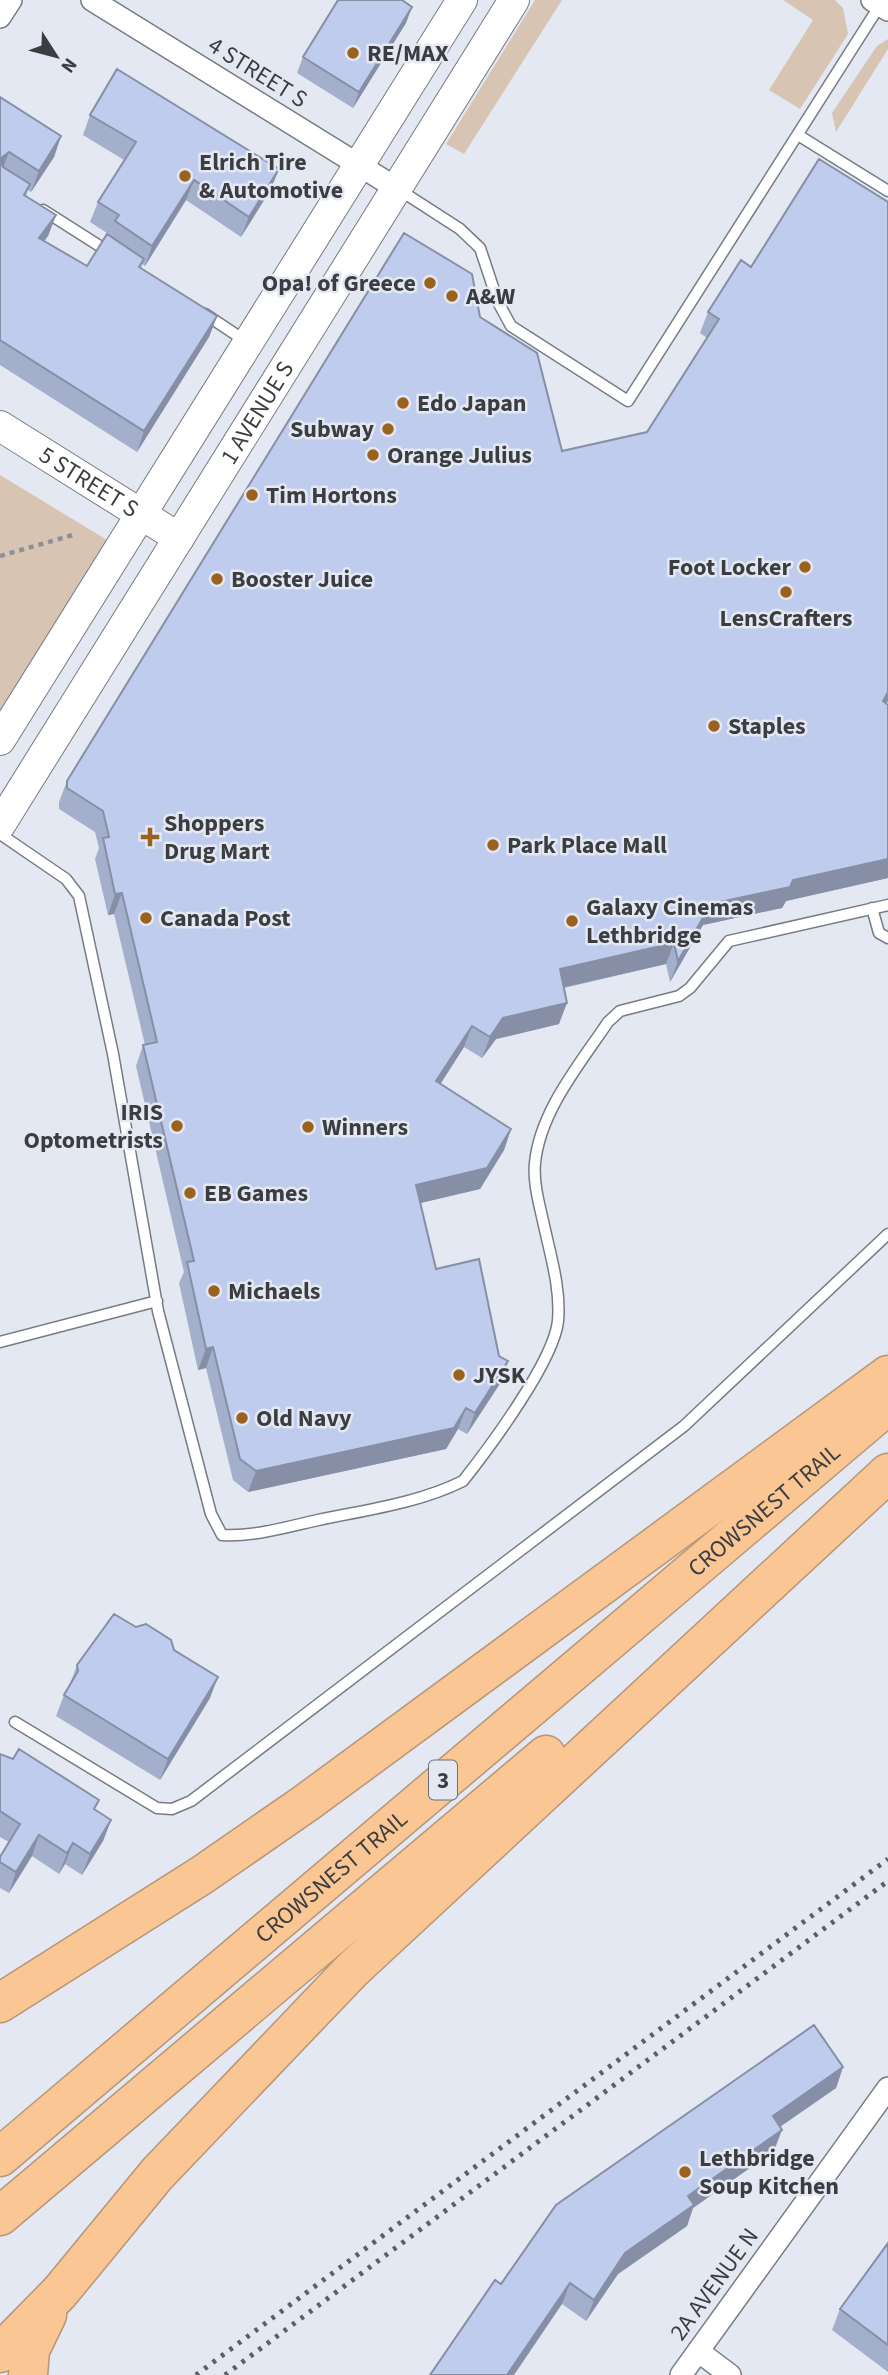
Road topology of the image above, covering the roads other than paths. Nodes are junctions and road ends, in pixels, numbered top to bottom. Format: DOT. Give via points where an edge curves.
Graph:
graph roads {
  1 [pos="11,0"];
  2 [pos="92,0"];
  3 [pos="462,0"];
  4 [pos="514,0"];
  5 [pos="880,5"];
  6 [pos="0,18"];
  7 [pos="798,135"];
  8 [pos="359,165"];
  9 [pos="396,188"];
  10 [pos="888,191"];
  11 [pos="34,203"];
  12 [pos="124,262"];
  13 [pos="191,305"];
  14 [pos="248,342"];
  15 [pos="0,426"];
  16 [pos="141,515"];
  17 [pos="178,538"];
  18 [pos="0,740"];
  19 [pos="0,825"];
  20 [pos="0,834"];
  21 [pos="888,905"];
  22 [pos="873,908"];
  23 [pos="888,938"];
  24 [pos="888,1234"];
  25 [pos="157,1301"];
  26 [pos="0,1342"];
  27 [pos="888,1375"];
  28 [pos="888,1405"];
  29 [pos="888,1466"];
  30 [pos="888,1473"];
  31 [pos="15,1722"];
  32 [pos="0,2003"];
  33 [pos="888,2088"];
  34 [pos="0,2157"];
  35 [pos="0,2216"];
  36 [pos="60,2291"];
  37 [pos="698,2351"];
  38 [pos="0,2353"];
  39 [pos="28,2375"];
  40 [pos="681,2375"];
  41 [pos="730,2375"];
  1 -- 6 [label="street"];
  2 -- 8 [label="street, 4 STREET S"];
  3 -- 8 [label="street, 1 AVENUE S"];
  4 -- 9 [label="street, 1 AVENUE S"];
  5 -- 7 [label="lane"];
  7 -- 9 [label="lane" via="628,401 511,326 472,238"];
  7 -- 10 [label="lane"];
  8 -- 9 [label="street, 4 STREET S"];
  8 -- 14 [label="street, 1 AVENUE S"];
  9 -- 17 [label="street, 1 AVENUE S"];
  11 -- 12 [label="lane"];
  13 -- 14 [label="lane"];
  14 -- 16 [label="street, 1 AVENUE S"];
  15 -- 16 [label="street, 5 STREET S"];
  16 -- 17 [label="street, 5 STREET S"];
  16 -- 18 [label="street, 1 AVENUE S"];
  17 -- 19 [label="street, 1 AVENUE S"];
  20 -- 25 [label="lane" via="66,879 79,896 113,1054"];
  21 -- 22 [label="lane"];
  22 -- 23 [label="lane" via="879,933"];
  22 -- 25 [label="lane" via="729,942 679,996 620,1011 608,1022 549,1113 537,1148 538,1196 558,1292 558,1323 550,1352 463,1481 444,1491 370,1509 222,1535 211,1514"];
  24 -- 31 [label="lane" via="684,1426 191,1801 172,1809 157,1808"];
  25 -- 26 [label="lane"];
  27 -- 32 [label="highway" via="306,1803"];
  28 -- 34 [label="highway, CROWSNEST TRAIL / 3"];
  29 -- 35 [label="highway, CROWSNEST TRAIL / 3"];
  30 -- 36 [label="highway" via="352,1970 157,2174"];
  33 -- 37 [label="street, 2A AVENUE N"];
  36 -- 38 [label="highway"];
  36 -- 39 [label="highway" via="30,2350"];
  37 -- 40 [label="street, 2A AVENUE N"];
  37 -- 41 [label="street"];
}
